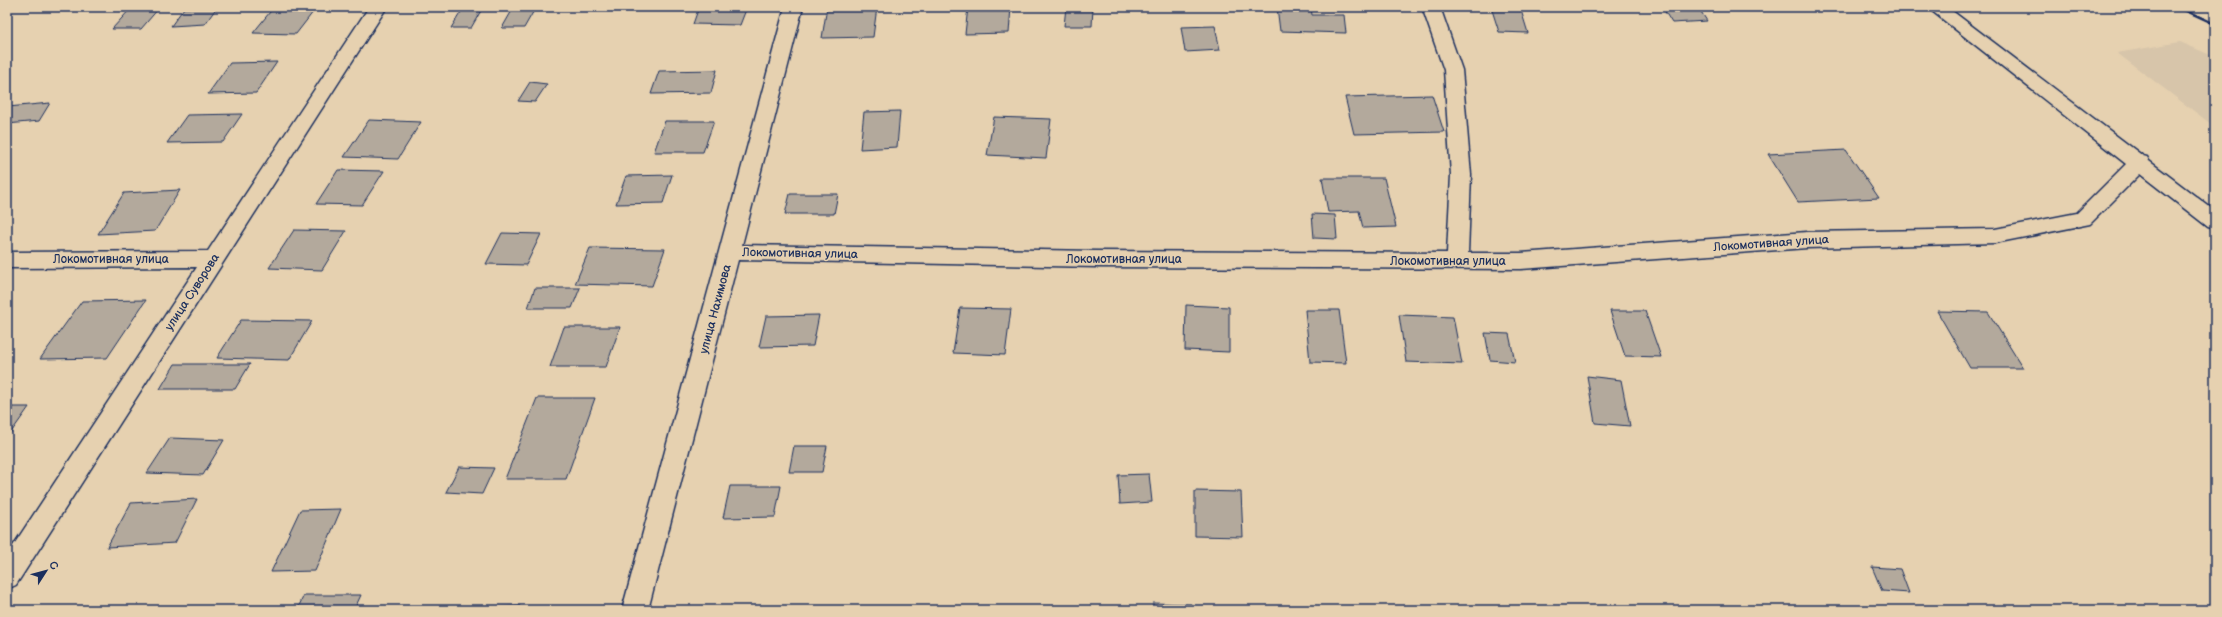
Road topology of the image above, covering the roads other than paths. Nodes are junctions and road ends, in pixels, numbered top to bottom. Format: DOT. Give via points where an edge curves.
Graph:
graph roads {
  1 [pos="378,7"];
  2 [pos="794,7"];
  3 [pos="1431,7"];
  4 [pos="1936,7"];
  5 [pos="2140,162"];
  6 [pos="2215,222"];
  7 [pos="730,252"];
  8 [pos="214,259"];
  9 [pos="7,260"];
  10 [pos="1457,261"];
  11 [pos="7,577"];
  12 [pos="635,610"];
  1 -- 8 [label="street, улица Суворова"];
  2 -- 7 [label="street, улица Нахимова"];
  3 -- 10 [label="street" via="1453,70 1460,175"];
  4 -- 5 [label="street"];
  5 -- 6 [label="street"];
  5 -- 10 [label="street, Локомотивная улица" via="2083,219 1995,236 1807,240 1521,261"];
  7 -- 10 [label="street, Локомотивная улица" via="1104,260"];
  7 -- 12 [label="street, улица Нахимова"];
  8 -- 9 [label="street, Локомотивная улица"];
  8 -- 11 [label="street, улица Суворова"];
}
